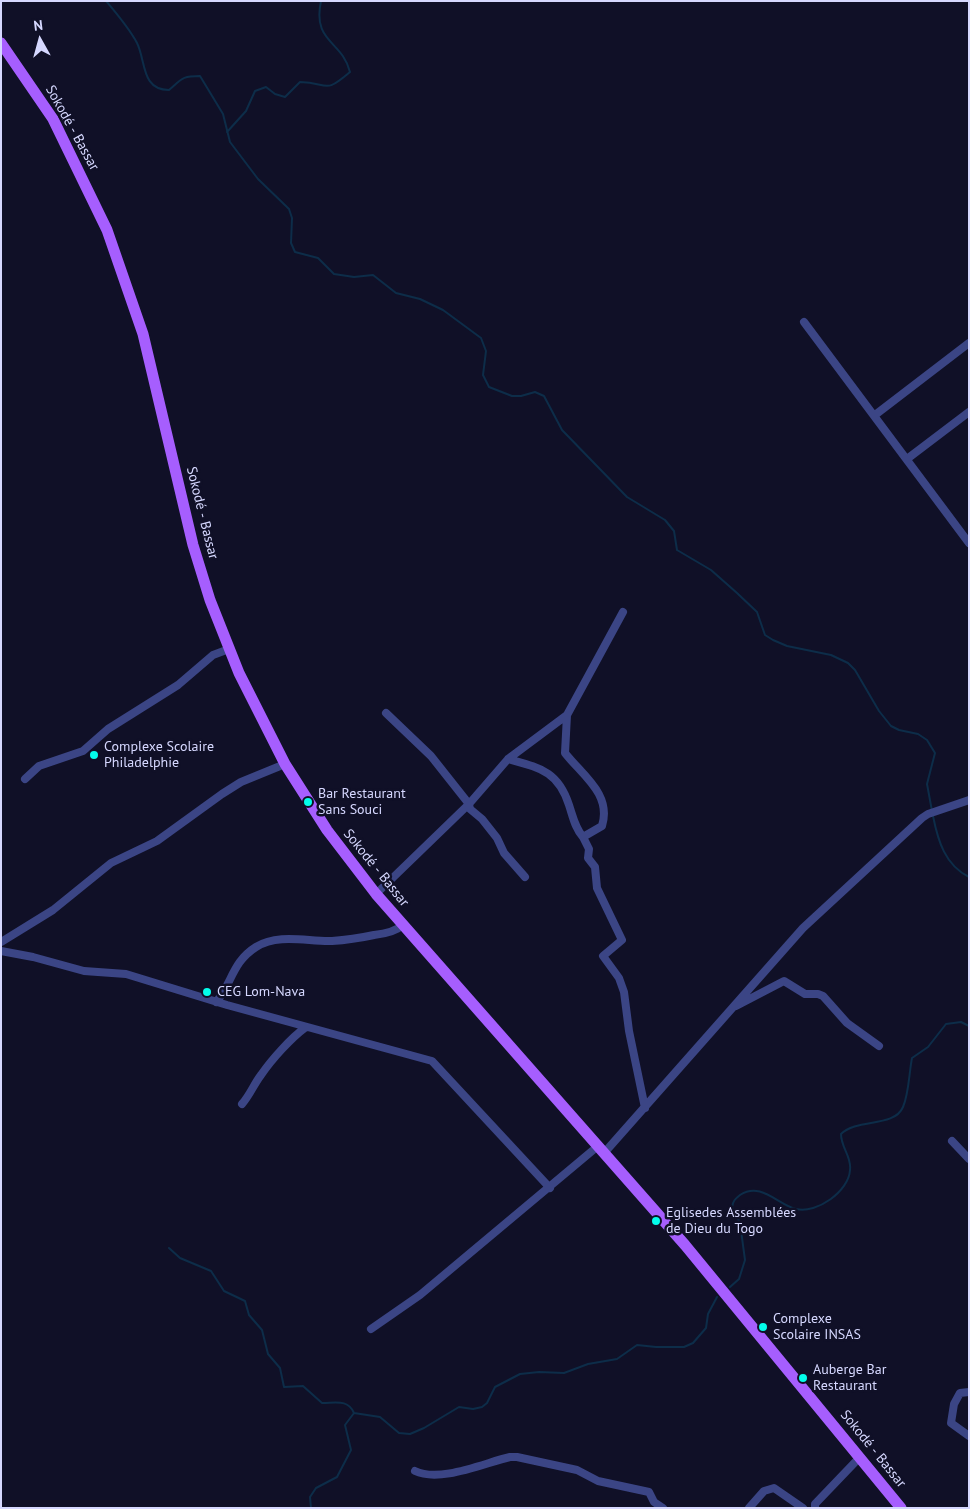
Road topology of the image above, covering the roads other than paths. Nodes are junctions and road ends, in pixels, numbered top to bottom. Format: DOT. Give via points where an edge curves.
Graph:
graph roads {
  1 [pos="1,43"];
  2 [pos="804,322"];
  3 [pos="969,343"];
  4 [pos="969,412"];
  5 [pos="875,415"];
  6 [pos="907,459"];
  7 [pos="969,543"];
  8 [pos="622,612"];
  9 [pos="229,649"];
  10 [pos="386,713"];
  11 [pos="567,715"];
  12 [pos="508,759"];
  13 [pos="286,764"];
  14 [pos="24,779"];
  15 [pos="969,800"];
  16 [pos="469,804"];
  17 [pos="583,837"];
  18 [pos="525,877"];
  19 [pos="376,894"];
  20 [pos="403,925"];
  21 [pos="1,942"];
  22 [pos="1,951"];
  23 [pos="216,1002"];
  24 [pos="730,1008"];
  25 [pos="306,1027"];
  26 [pos="879,1046"];
  27 [pos="242,1104"];
  28 [pos="645,1108"];
  29 [pos="952,1141"];
  30 [pos="601,1149"];
  31 [pos="969,1159"];
  32 [pos="550,1188"];
  33 [pos="371,1329"];
  34 [pos="969,1392"];
  35 [pos="969,1436"];
  36 [pos="860,1458"];
  37 [pos="415,1470"];
  38 [pos="813,1506"];
  39 [pos="662,1508"];
  40 [pos="749,1508"];
  41 [pos="803,1508"];
  42 [pos="901,1508"];
  1 -- 9 [label="main road, Sokodé - Bassar" via="52,119 77,166 116,255 143,334 201,571"];
  2 -- 5 [label="street"];
  3 -- 5 [label="street"];
  4 -- 6 [label="street"];
  5 -- 6 [label="street"];
  6 -- 7 [label="street"];
  8 -- 11 [label="street"];
  9 -- 13 [label="main road, Sokodé - Bassar"];
  9 -- 14 [label="street" via="213,655 178,685 108,729 82,751 39,766"];
  10 -- 16 [label="street" via="431,756"];
  11 -- 12 [label="street"];
  11 -- 17 [label="street" via="565,753 595,785 605,817 602,826"];
  12 -- 16 [label="street"];
  12 -- 17 [label="street" via="543,769 564,789 577,831"];
  13 -- 19 [label="main road, Sokodé - Bassar" via="327,830"];
  13 -- 21 [label="street" via="228,790 157,841 112,863 53,910"];
  15 -- 24 [label="street" via="928,814 910,828 803,928"];
  16 -- 18 [label="street"];
  16 -- 19 [label="street"];
  17 -- 28 [label="street" via="589,849 588,858 595,867 597,888 622,940 603,956 619,978 624,992"];
  19 -- 20 [label="main road, Sokodé - Bassar"];
  20 -- 23 [label="street" via="352,940 294,938 257,946 236,966"];
  20 -- 30 [label="main road, Sokodé - Bassar"];
  22 -- 23 [label="street" via="84,971 126,974"];
  23 -- 25 [label="street"];
  24 -- 26 [label="street" via="784,981 805,994 823,996 847,1023"];
  24 -- 28 [label="street"];
  25 -- 27 [label="street" via="294,1035 260,1075"];
  25 -- 32 [label="street" via="432,1061"];
  28 -- 30 [label="street"];
  29 -- 31 [label="street"];
  30 -- 32 [label="street"];
  30 -- 36 [label="main road, Sokodé - Bassar" via="778,1356"];
  32 -- 33 [label="street" via="420,1295"];
  34 -- 35 [label="street" via="960,1393 954,1404 951,1423"];
  36 -- 38 [label="street"];
  36 -- 42 [label="main road, Sokodé - Bassar"];
  37 -- 39 [label="street" via="429,1475 446,1473 517,1457 577,1470 598,1481 649,1492"];
  40 -- 41 [label="street" via="764,1490 774,1488"];
}
